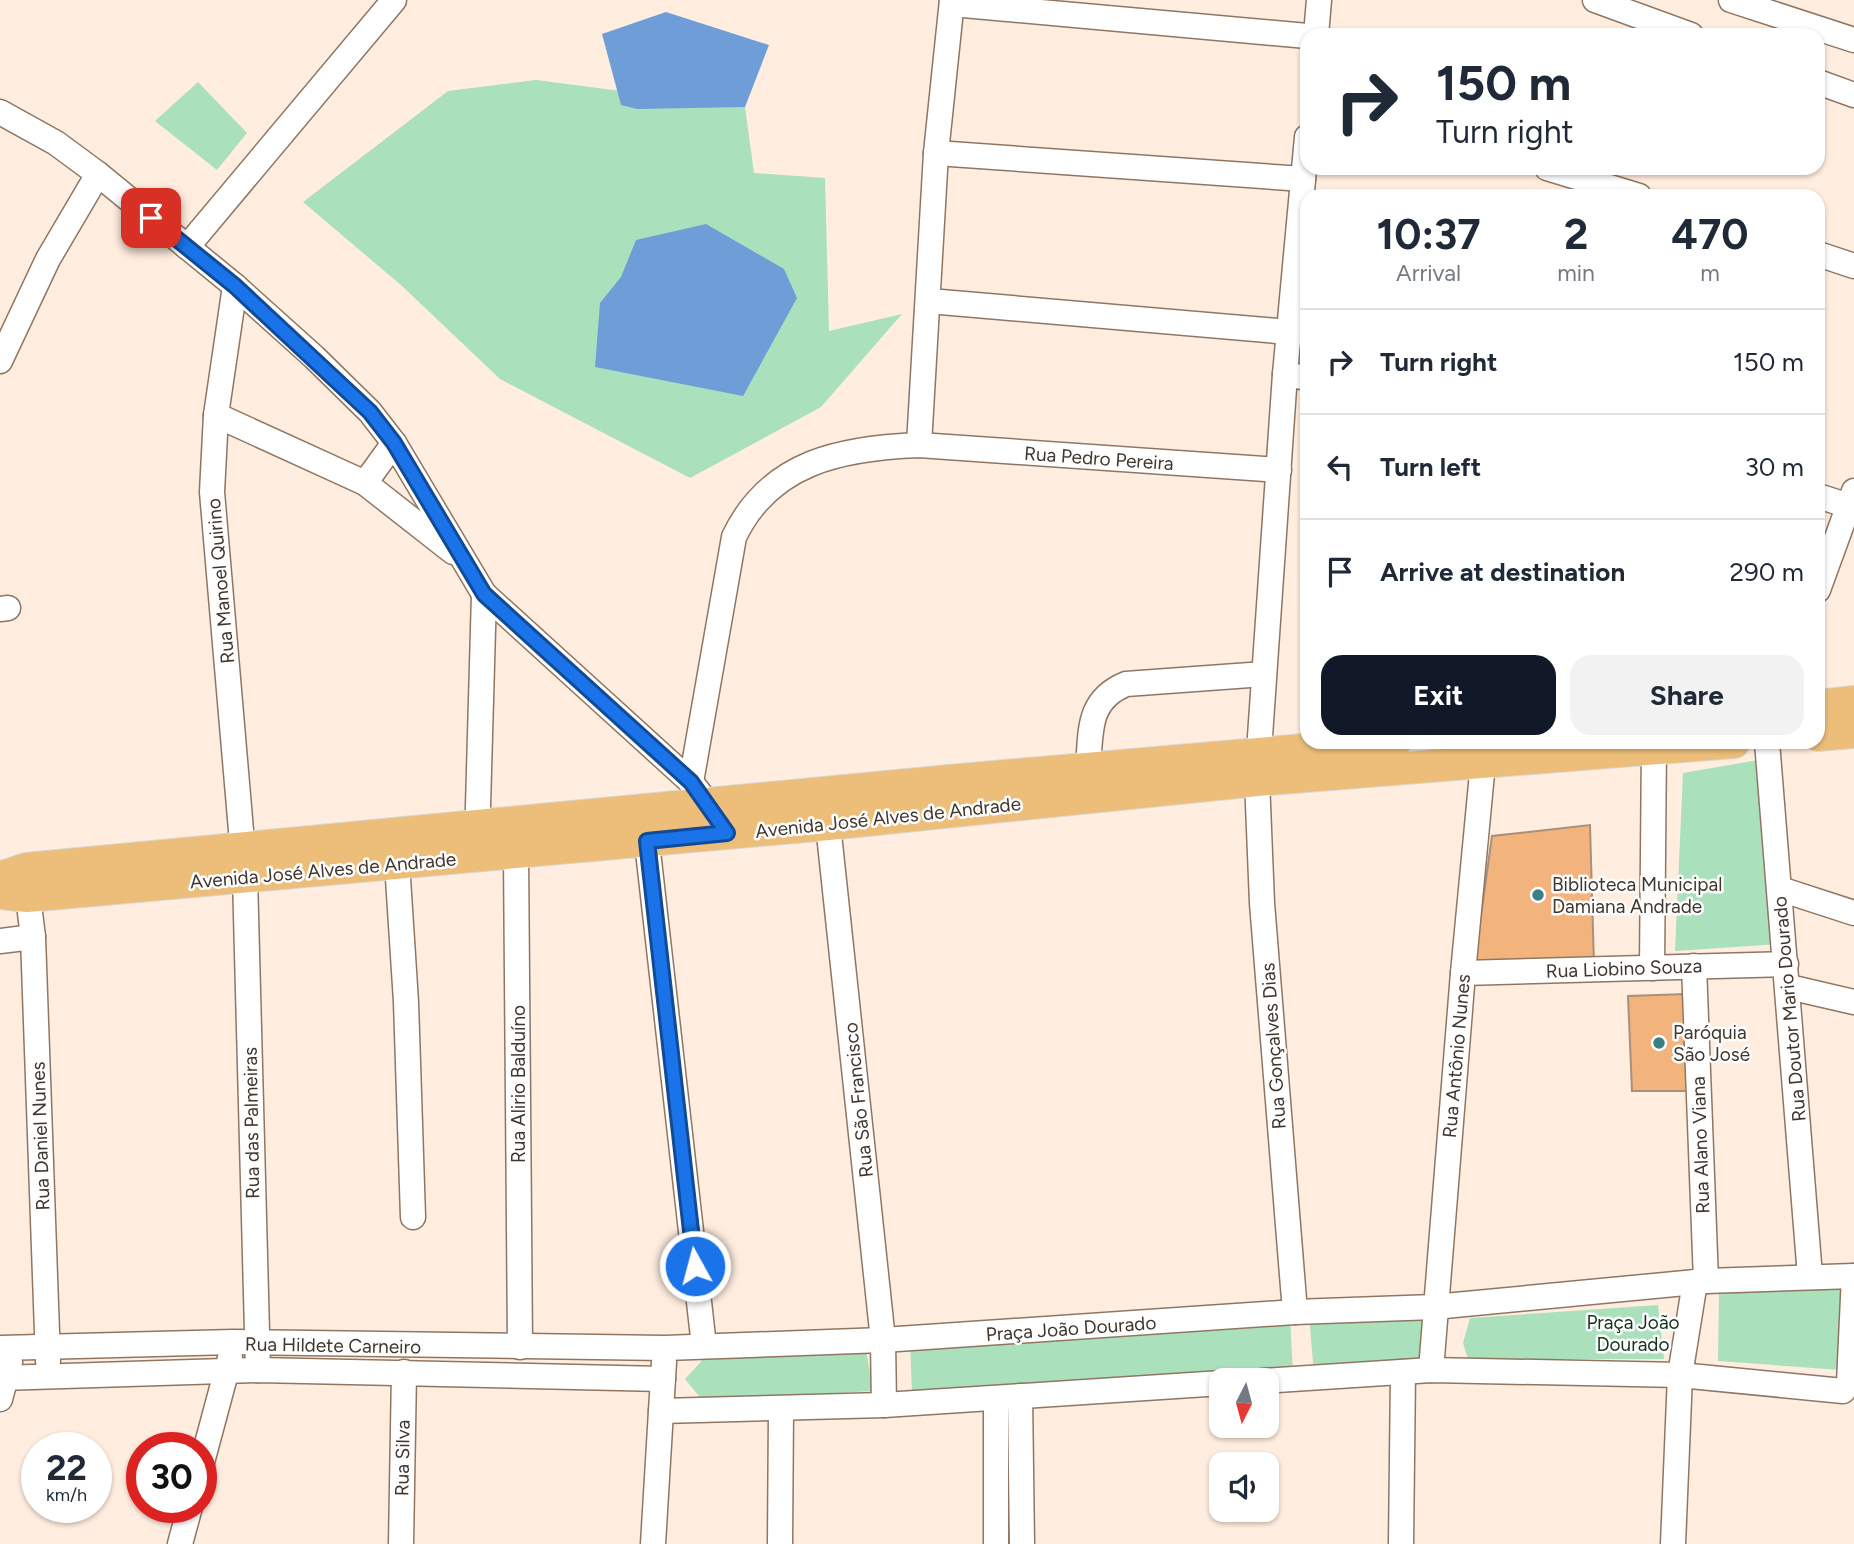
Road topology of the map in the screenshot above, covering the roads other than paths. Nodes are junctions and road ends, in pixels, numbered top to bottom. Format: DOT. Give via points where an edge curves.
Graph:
graph roads {
  1 [pos="394,0"];
  2 [pos="1320,0"];
  3 [pos="1595,0"];
  4 [pos="1731,0"];
  5 [pos="952,2"];
  6 [pos="1317,28"];
  7 [pos="1672,28"];
  8 [pos="1817,28"];
  9 [pos="1825,31"];
  10 [pos="1300,35"];
  11 [pos="1854,40"];
  12 [pos="1825,85"];
  13 [pos="1854,95"];
  14 [pos="0,112"];
  15 [pos="936,153"];
  16 [pos="98,174"];
  17 [pos="1303,175"];
  18 [pos="1570,175"];
  19 [pos="1303,179"];
  20 [pos="1303,189"];
  21 [pos="1616,189"];
  22 [pos="187,247"];
  23 [pos="1825,256"];
  24 [pos="1854,266"];
  25 [pos="1300,269"];
  26 [pos="235,286"];
  27 [pos="929,301"];
  28 [pos="1289,332"];
  29 [pos="0,361"];
  30 [pos="1296,376"];
  31 [pos="216,415"];
  32 [pos="394,443"];
  33 [pos="919,445"];
  34 [pos="1279,470"];
  35 [pos="365,483"];
  36 [pos="1825,496"];
  37 [pos="1851,498"];
  38 [pos="466,563"];
  39 [pos="1825,570"];
  40 [pos="484,594"];
  41 [pos="1264,674"];
  42 [pos="1854,702"];
  43 [pos="1825,705"];
  44 [pos="1854,732"];
  45 [pos="1825,734"];
  46 [pos="1356,749"];
  47 [pos="1557,749"];
  48 [pos="1654,749"];
  49 [pos="1768,749"];
  50 [pos="1484,752"];
  51 [pos="1257,767"];
  52 [pos="1088,768"];
  53 [pos="700,793"];
  54 [pos="826,809"];
  55 [pos="645,826"];
  56 [pos="727,833"];
  57 [pos="486,835"];
  58 [pos="516,854"];
  59 [pos="244,863"];
  60 [pos="397,863"];
  61 [pos="13,884"];
  62 [pos="1780,889"];
  63 [pos="1854,913"];
  64 [pos="33,937"];
  65 [pos="0,941"];
  66 [pos="1693,966"];
  67 [pos="1652,968"];
  68 [pos="1463,973"];
  69 [pos="1787,976"];
  70 [pos="1854,1002"];
  71 [pos="413,1217"];
  72 [pos="1810,1276"];
  73 [pos="1854,1276"];
  74 [pos="1701,1282"];
  75 [pos="1434,1307"];
  76 [pos="1295,1312"];
  77 [pos="1853,1313"];
  78 [pos="883,1340"];
  79 [pos="245,1343"];
  80 [pos="48,1346"];
  81 [pos="704,1346"];
  82 [pos="440,1347"];
  83 [pos="520,1347"];
  84 [pos="7,1348"];
  85 [pos="665,1348"];
  86 [pos="258,1370"];
  87 [pos="1431,1370"];
  88 [pos="227,1372"];
  89 [pos="404,1372"];
  90 [pos="1403,1372"];
  91 [pos="438,1373"];
  92 [pos="1680,1375"];
  93 [pos="48,1376"];
  94 [pos="663,1379"];
  95 [pos="1279,1380"];
  96 [pos="1209,1384"];
  97 [pos="2,1385"];
  98 [pos="1008,1398"];
  99 [pos="884,1405"];
  100 [pos="781,1409"];
  101 [pos="661,1411"];
  102 [pos="210,1432"];
  103 [pos="186,1523"];
  104 [pos="180,1544"];
  105 [pos="401,1544"];
  106 [pos="653,1544"];
  107 [pos="780,1544"];
  108 [pos="996,1544"];
  109 [pos="1022,1544"];
  110 [pos="1401,1544"];
  111 [pos="1673,1544"];
  1 -- 22 [label="street"];
  2 -- 6 [label="street"];
  3 -- 7 [label="street"];
  4 -- 8 [label="street"];
  5 -- 10 [label="street"];
  5 -- 15 [label="street"];
  9 -- 11 [label="street"];
  12 -- 13 [label="street"];
  14 -- 16 [label="street"];
  15 -- 19 [label="street"];
  15 -- 27 [label="street"];
  16 -- 22 [label="street"];
  16 -- 29 [label="street" via="48,259"];
  17 -- 19 [label="street"];
  18 -- 21 [label="street"];
  19 -- 20 [label="street"];
  22 -- 26 [label="street"];
  23 -- 24 [label="street"];
  25 -- 28 [label="street"];
  26 -- 31 [label="street, Rua Manoel Quirino"];
  26 -- 32 [label="street" via="370,412"];
  27 -- 28 [label="street"];
  27 -- 33 [label="street"];
  28 -- 30 [label="street"];
  30 -- 34 [label="street"];
  31 -- 35 [label="street"];
  31 -- 59 [label="street, Rua Manoel Quirino" via="212,492"];
  32 -- 35 [label="street"];
  32 -- 38 [label="street"];
  33 -- 34 [label="street, Rua Pedro Pereira"];
  33 -- 53 [label="street, Rua Pedro Pereira" via="835,454 800,468 748,510 734,537"];
  34 -- 41 [label="street"];
  35 -- 38 [label="street"];
  36 -- 37 [label="street"];
  37 -- 39 [label="street"];
  38 -- 40 [label="street"];
  40 -- 53 [label="street"];
  40 -- 57 [label="street"];
  41 -- 51 [label="street"];
  41 -- 52 [label="street" via="1126,684 1111,690 1100,699 1094,715"];
  42 -- 43 [label="main road"];
  44 -- 45 [label="main road"];
  46 -- 51 [label="main road, Avenida José Alves de Andrade"];
  47 -- 50 [label="main road, Avenida José Alves de Andrade"];
  48 -- 67 [label="street"];
  49 -- 62 [label="street, Rua Doutor Mario Dourado"];
  50 -- 51 [label="main road, Avenida José Alves de Andrade"];
  50 -- 68 [label="street, Rua Antônio Nunes"];
  51 -- 52 [label="main road, Avenida José Alves de Andrade"];
  51 -- 54 [label="main road, Avenida José Alves de Andrade"];
  51 -- 76 [label="street, Rua Gonçalves Dias" via="1262,903"];
  52 -- 54 [label="main road, Avenida José Alves de Andrade"];
  53 -- 54 [label="main road, Avenida José Alves de Andrade"];
  53 -- 55 [label="main road, Avenida José Alves de Andrade"];
  53 -- 56 [label="street"];
  54 -- 56 [label="main road, Avenida José Alves de Andrade"];
  54 -- 78 [label="street, Rua São Francisco"];
  55 -- 56 [label="main road, Avenida José Alves de Andrade"];
  55 -- 57 [label="main road, Avenida José Alves de Andrade"];
  55 -- 58 [label="main road, Avenida José Alves de Andrade"];
  55 -- 81 [label="street"];
  57 -- 58 [label="main road, Avenida José Alves de Andrade"];
  57 -- 59 [label="main road, Avenida José Alves de Andrade"];
  57 -- 60 [label="main road, Avenida José Alves de Andrade"];
  58 -- 83 [label="street, Rua Alirio Balduíno"];
  59 -- 60 [label="main road, Avenida José Alves de Andrade"];
  59 -- 61 [label="main road, Avenida José Alves de Andrade"];
  59 -- 79 [label="street, Rua das Palmeiras"];
  60 -- 71 [label="street"];
  61 -- 64 [label="street, Rua Daniel Nunes"];
  62 -- 63 [label="street"];
  62 -- 69 [label="street, Rua Doutor Mario Dourado"];
  64 -- 65 [label="street"];
  64 -- 80 [label="street, Rua Daniel Nunes"];
  66 -- 67 [label="street, Rua Liobino Souza"];
  66 -- 69 [label="street, Rua Liobino Souza"];
  66 -- 74 [label="street, Rua Alano Viana"];
  67 -- 68 [label="street, Rua Liobino Souza"];
  68 -- 75 [label="street, Rua Antônio Nunes"];
  69 -- 70 [label="street, Rua Liobino Souza"];
  69 -- 72 [label="street, Rua Doutor Mario Dourado"];
  72 -- 73 [label="street, Praça João Dourado"];
  72 -- 74 [label="street, Praça João Dourado"];
  73 -- 77 [label="street"];
  74 -- 75 [label="street, Praça João Dourado"];
  74 -- 92 [label="street, Rua Alano Viana"];
  75 -- 76 [label="street, Praça João Dourado"];
  75 -- 87 [label="street, Rua Antônio Nunes"];
  76 -- 78 [label="street, Praça João Dourado"];
  77 -- 92 [label="street" via="1849,1383 1843,1391"];
  78 -- 81 [label="street, Praça João Dourado"];
  78 -- 99 [label="street, Rua São Francisco"];
  79 -- 80 [label="street, Rua Hildete Carneiro"];
  79 -- 82 [label="street, Rua Hildete Carneiro"];
  79 -- 86 [label="street, Rua das Palmeiras"];
  79 -- 88 [label="street"];
  80 -- 84 [label="street, Rua Hildete Carneiro"];
  80 -- 93 [label="street, Rua Daniel Nunes"];
  81 -- 85 [label="street, Praça João Dourado"];
  82 -- 83 [label="street, Rua Hildete Carneiro"];
  82 -- 91 [label="street"];
  83 -- 85 [label="street, Rua Hildete Carneiro"];
  84 -- 97 [label="street"];
  85 -- 94 [label="street"];
  86 -- 88 [label="street, Rua Hildete Carneiro"];
  86 -- 89 [label="street, Rua Hildete Carneiro"];
  87 -- 90 [label="street"];
  87 -- 92 [label="street"];
  88 -- 93 [label="street, Rua Hildete Carneiro"];
  88 -- 102 [label="street"];
  89 -- 91 [label="street, Rua Hildete Carneiro"];
  89 -- 105 [label="street, Rua Silva"];
  90 -- 95 [label="street"];
  90 -- 110 [label="street"];
  91 -- 94 [label="street, Rua Hildete Carneiro"];
  92 -- 111 [label="street, Rua Alano Viana"];
  93 -- 97 [label="street, Rua Hildete Carneiro"];
  94 -- 101 [label="street"];
  96 -- 98 [label="street"];
  98 -- 99 [label="street"];
  98 -- 108 [label="street"];
  98 -- 109 [label="street"];
  99 -- 100 [label="street"];
  100 -- 101 [label="street"];
  100 -- 107 [label="street"];
  101 -- 106 [label="street"];
  103 -- 104 [label="street"];
}
